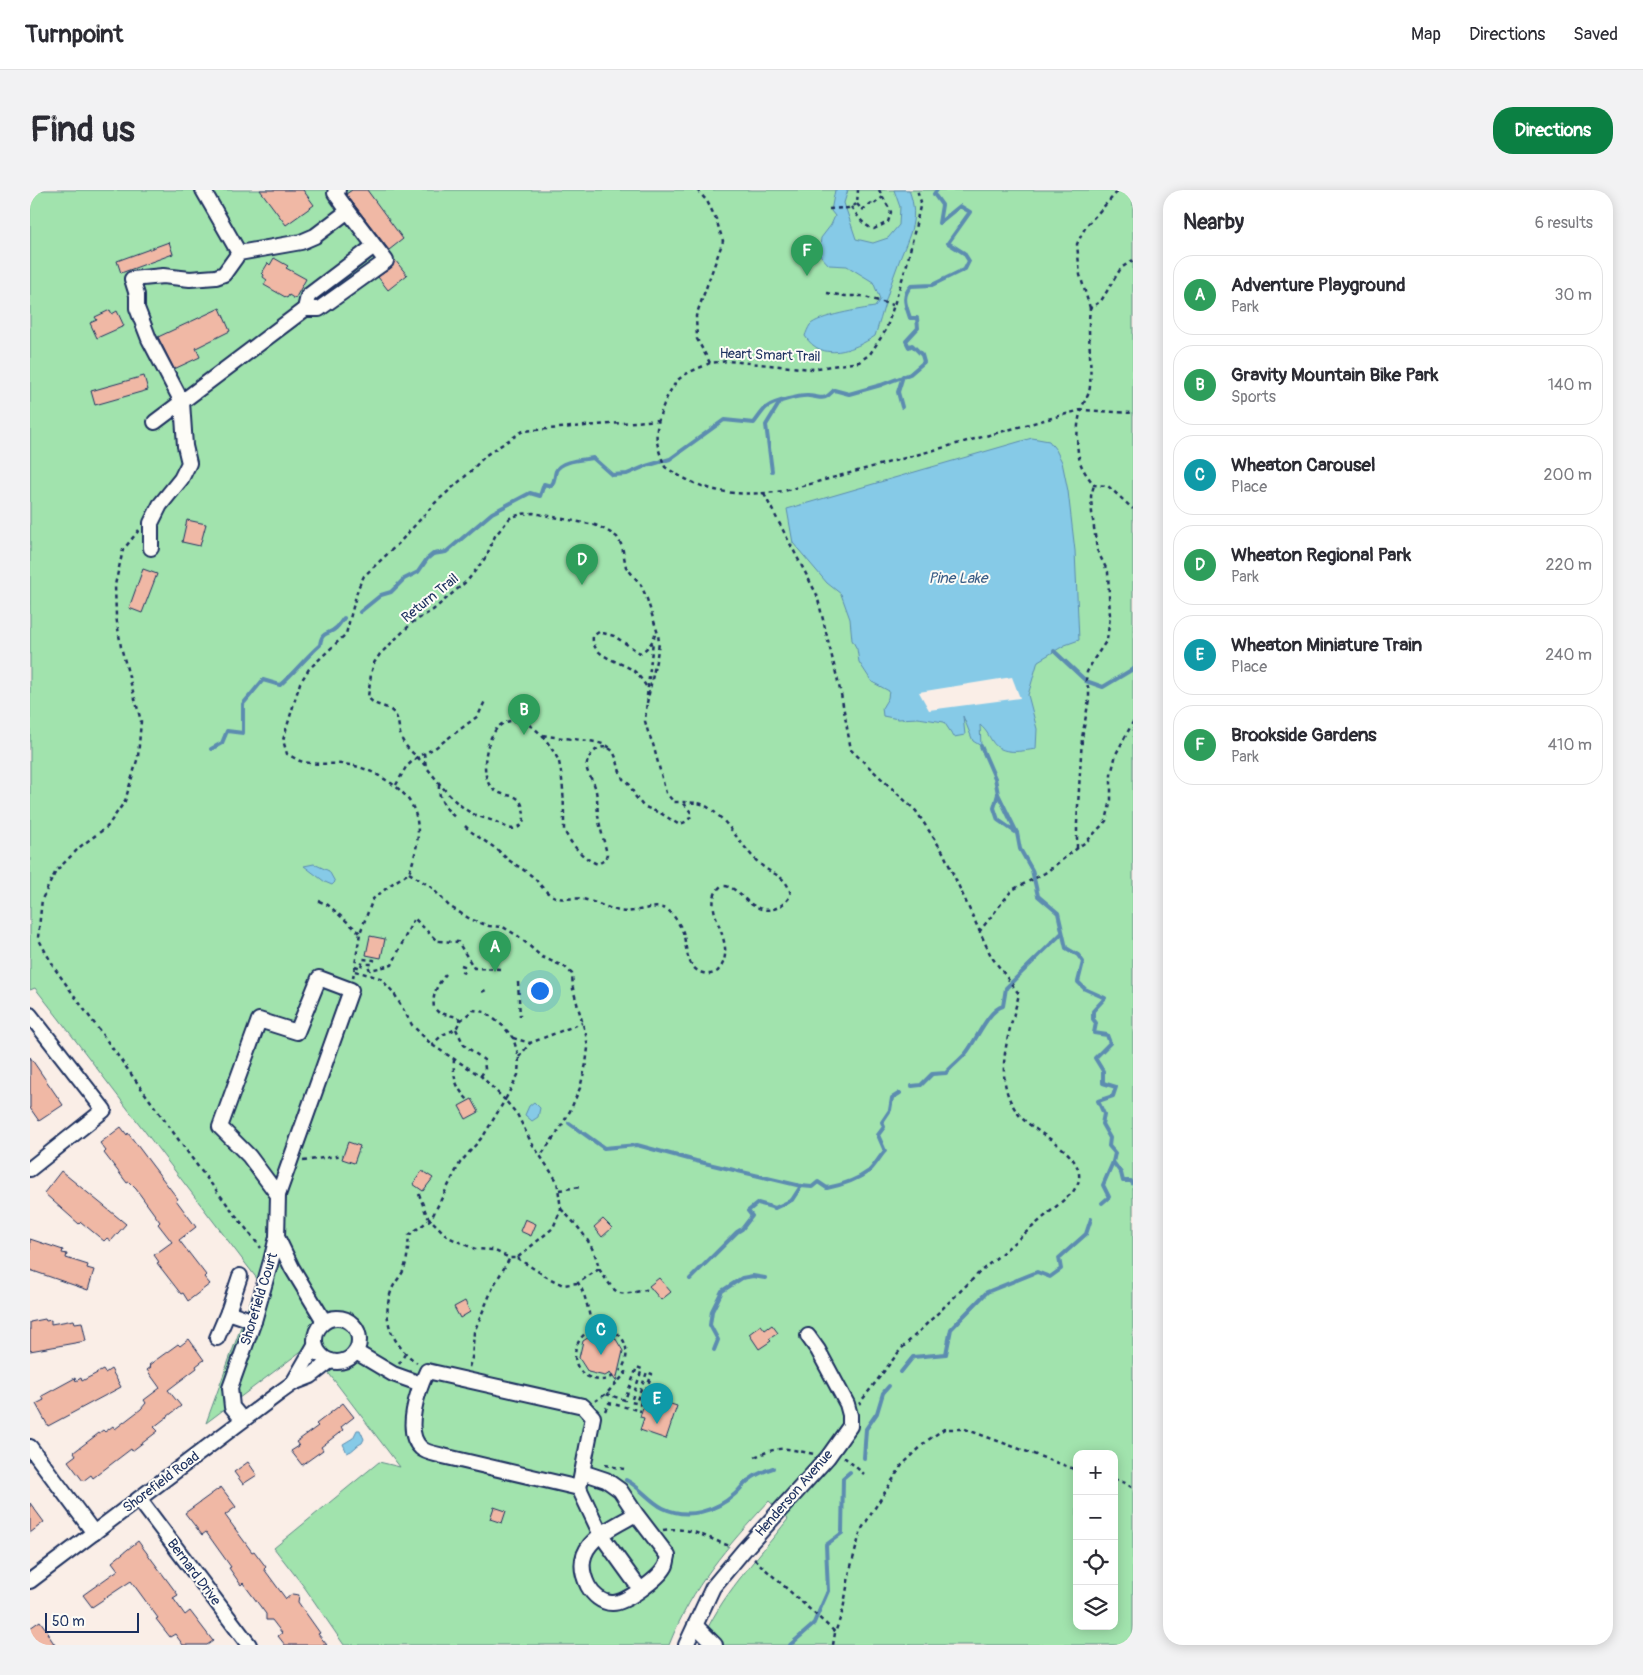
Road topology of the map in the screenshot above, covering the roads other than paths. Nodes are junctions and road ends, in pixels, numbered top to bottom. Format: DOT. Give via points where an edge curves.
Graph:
graph roads {
  1 [pos="203,190"];
  2 [pos="338,190"];
  3 [pos="348,211"];
  4 [pos="239,253"];
  5 [pos="182,402"];
  6 [pos="155,422"];
  7 [pos="151,548"];
  8 [pos="30,1015"];
  9 [pos="30,1170"];
  10 [pos="278,1195"];
  11 [pos="277,1238"];
  12 [pos="240,1276"];
  13 [pos="228,1312"];
  14 [pos="254,1321"];
  15 [pos="324,1321"];
  16 [pos="808,1336"];
  17 [pos="217,1338"];
  18 [pos="315,1345"];
  19 [pos="356,1352"];
  20 [pos="330,1362"];
  21 [pos="293,1383"];
  22 [pos="421,1384"];
  23 [pos="243,1420"];
  24 [pos="30,1447"];
  25 [pos="582,1472"];
  26 [pos="579,1488"];
  27 [pos="139,1499"];
  28 [pos="636,1514"];
  29 [pos="94,1533"];
  30 [pos="601,1535"];
  31 [pos="30,1581"];
  32 [pos="640,1589"];
  33 [pos="695,1625"];
  34 [pos="249,1645"];
  35 [pos="686,1645"];
  36 [pos="715,1645"];
  1 -- 4 [label="street"];
  2 -- 3 [label="street" via="335,193"];
  3 -- 4 [label="street" via="315,236 301,242"];
  3 -- 5 [label="street" via="374,246 308,296 306,310"];
  4 -- 5 [label="street" via="224,274 216,277 132,279 145,331"];
  5 -- 6 [label="street"];
  5 -- 7 [label="street" via="189,463 151,523"];
  8 -- 9 [label="street" via="104,1110"];
  10 -- 10 [label="street" via="352,990 319,978 297,1032 260,1020 220,1127 249,1156"];
  10 -- 11 [label="street"];
  11 -- 14 [label="street, Shorefield Court"];
  11 -- 15 [label="street, Shorefield Court"];
  12 -- 13 [label="street"];
  13 -- 14 [label="street"];
  13 -- 17 [label="street"];
  14 -- 23 [label="street, Shorefield Court" via="230,1388 232,1407"];
  15 -- 18 [label="street, Shorefield Road" via="316,1332"];
  15 -- 19 [label="street" via="339,1318 352,1324 359,1337"];
  16 -- 33 [label="street, Henderson Avenue" via="847,1404 850,1426 828,1457 713,1588"];
  18 -- 20 [label="street" via="323,1358"];
  18 -- 21 [label="street, Shorefield Road"];
  19 -- 20 [label="street, Shorefield Road" via="344,1361"];
  19 -- 22 [label="street" via="393,1374"];
  20 -- 21 [label="street, Shorefield Road" via="311,1376"];
  21 -- 23 [label="street, Shorefield Road"];
  22 -- 25 [label="street" via="427,1371 583,1406 593,1417"];
  22 -- 26 [label="street" via="413,1436 422,1449"];
  23 -- 27 [label="street, Shorefield Road"];
  24 -- 29 [label="street"];
  25 -- 26 [label="street"];
  25 -- 28 [label="street" via="606,1480 620,1490"];
  26 -- 30 [label="street"];
  27 -- 29 [label="street, Shorefield Road"];
  27 -- 34 [label="street, Bernard Drive"];
  28 -- 30 [label="street"];
  28 -- 32 [label="street" via="668,1556 665,1567"];
  29 -- 31 [label="street, Shorefield Road"];
  30 -- 32 [label="street"];
  30 -- 32 [label="street" via="584,1552 582,1572 589,1589 600,1600 614,1603"];
  33 -- 35 [label="street, Henderson Avenue"];
  33 -- 36 [label="street"];
}
